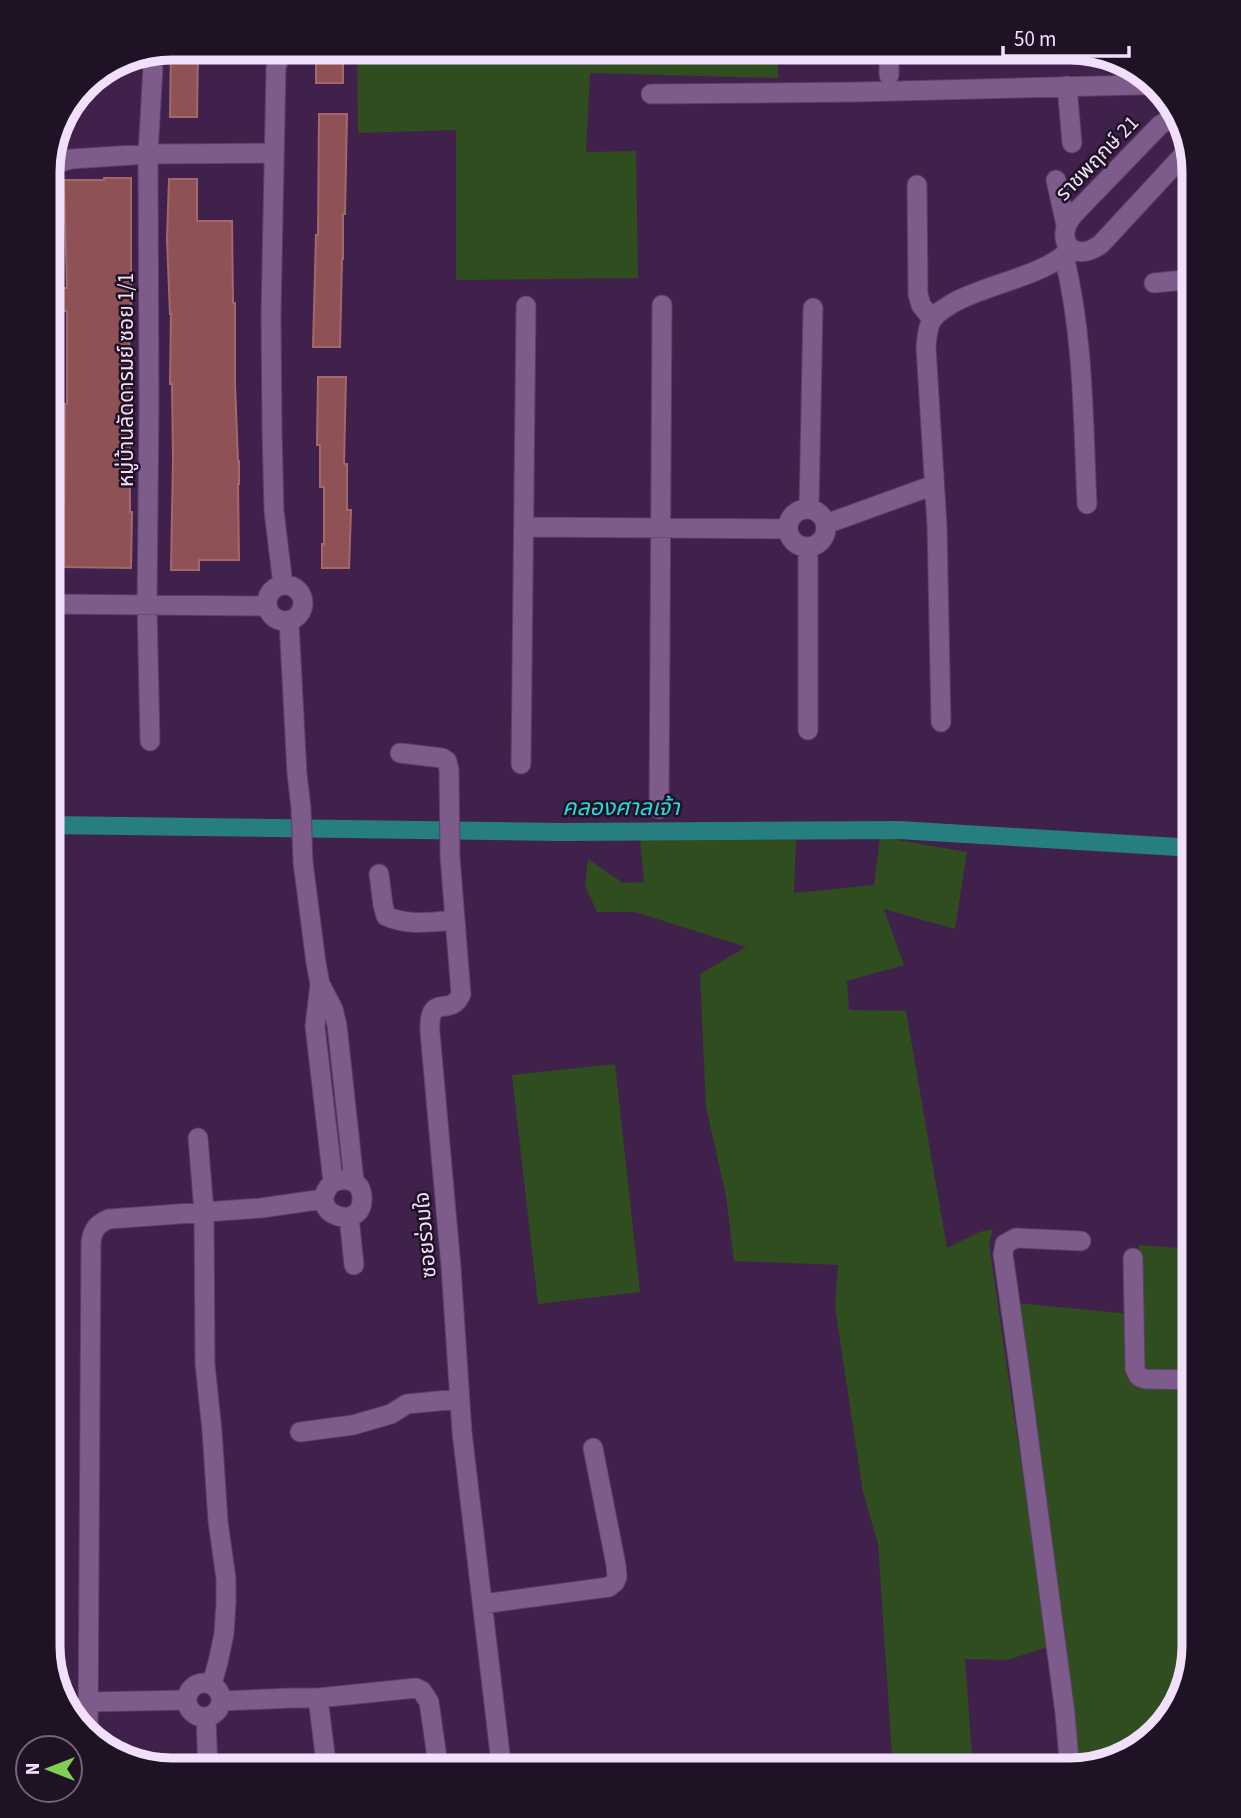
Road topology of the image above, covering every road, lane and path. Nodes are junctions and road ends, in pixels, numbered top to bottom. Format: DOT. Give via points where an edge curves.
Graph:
graph roads {
  1 [pos="278,60"];
  2 [pos="889,60"];
  3 [pos="153,67"];
  4 [pos="889,75"];
  5 [pos="1140,85"];
  6 [pos="1067,86"];
  7 [pos="651,93"];
  8 [pos="1169,121"];
  9 [pos="1072,143"];
  10 [pos="274,153"];
  11 [pos="148,154"];
  12 [pos="1181,158"];
  13 [pos="60,162"];
  14 [pos="1056,180"];
  15 [pos="917,185"];
  16 [pos="1066,225"];
  17 [pos="1067,252"];
  18 [pos="1182,280"];
  19 [pos="1154,283"];
  20 [pos="662,305"];
  21 [pos="527,306"];
  22 [pos="813,308"];
  23 [pos="932,319"];
  24 [pos="934,485"];
  25 [pos="1087,504"];
  26 [pos="809,509"];
  27 [pos="826,524"];
  28 [pos="524,527"];
  29 [pos="660,528"];
  30 [pos="788,529"];
  31 [pos="808,547"];
  32 [pos="283,585"];
  33 [pos="60,606"];
  34 [pos="147,606"];
  35 [pos="267,606"];
  36 [pos="289,622"];
  37 [pos="941,722"];
  38 [pos="808,730"];
  39 [pos="150,741"];
  40 [pos="401,753"];
  41 [pos="521,764"];
  42 [pos="659,809"];
  43 [pos="379,874"];
  44 [pos="455,920"];
  45 [pos="320,984"];
  46 [pos="198,1138"];
  47 [pos="354,1181"];
  48 [pos="328,1191"];
  49 [pos="204,1212"];
  50 [pos="349,1217"];
  51 [pos="1081,1241"];
  52 [pos="1133,1258"];
  53 [pos="354,1265"];
  54 [pos="1182,1380"];
  55 [pos="459,1399"];
  56 [pos="300,1432"];
  57 [pos="593,1448"];
  58 [pos="482,1604"];
  59 [pos="217,1693"];
  60 [pos="318,1698"];
  61 [pos="187,1700"];
  62 [pos="88,1702"];
  63 [pos="206,1718"];
  64 [pos="88,1721"];
  65 [pos="208,1758"];
  66 [pos="326,1758"];
  67 [pos="437,1758"];
  68 [pos="500,1758"];
  69 [pos="1069,1758"];
  1 -- 10 [label="street"];
  2 -- 4 [label="street"];
  3 -- 11 [label="street, หมู่บ้านลัดดารมย์ ซอย 1/1"];
  5 -- 6 [label="street"];
  6 -- 7 [label="street"];
  6 -- 9 [label="street"];
  8 -- 16 [label="street, ราชพฤกษ์ 21"];
  10 -- 11 [label="street"];
  10 -- 32 [label="street" via="272,444"];
  11 -- 13 [label="street"];
  11 -- 34 [label="street, หมู่บ้านลัดดารมย์ ซอย 1/1"];
  12 -- 17 [label="street" via="1101,244 1087,252"];
  14 -- 16 [label="street"];
  15 -- 23 [label="street" via="918,294"];
  16 -- 17 [label="street, ราชพฤกษ์ 21"];
  17 -- 23 [label="street" via="1042,268 962,298"];
  17 -- 25 [label="street, ราชพฤกษ์ 21" via="1080,360"];
  18 -- 19 [label="street"];
  20 -- 29 [label="street"];
  21 -- 28 [label="street"];
  22 -- 26 [label="street"];
  23 -- 24 [label="street" via="926,347"];
  24 -- 27 [label="street"];
  24 -- 37 [label="street"];
  26 -- 27 [label="street" via="820,513"];
  26 -- 30 [label="street" via="794,514"];
  27 -- 31 [label="street" via="824,537"];
  28 -- 29 [label="street"];
  28 -- 41 [label="street"];
  29 -- 30 [label="street"];
  29 -- 42 [label="street"];
  30 -- 31 [label="street" via="794,542"];
  31 -- 38 [label="street"];
  32 -- 35 [label="street" via="271,591"];
  32 -- 36 [label="street" via="298,590 304,604"];
  33 -- 34 [label="street"];
  34 -- 35 [label="street"];
  34 -- 39 [label="street, หมู่บ้านลัดดารมย์ ซอย 1/1"];
  35 -- 36 [label="street" via="274,619"];
  36 -- 45 [label="street" via="303,862"];
  40 -- 44 [label="street, ซอยร่วมใจ" via="447,761"];
  43 -- 44 [label="street" via="386,916 409,923"];
  44 -- 55 [label="street, ซอยร่วมใจ" via="461,994 455,1004 435,1009 430,1017"];
  45 -- 47 [label="street" via="337,1025"];
  45 -- 48 [label="street" via="315,1026"];
  46 -- 49 [label="street"];
  47 -- 48 [label="street" via="345,1179"];
  47 -- 50 [label="street" via="362,1200"];
  48 -- 49 [label="street" via="261,1208"];
  48 -- 50 [label="street" via="329,1212"];
  49 -- 59 [label="street" via="205,1364 226,1591"];
  49 -- 62 [label="street" via="109,1219 92,1232"];
  50 -- 53 [label="street"];
  51 -- 69 [label="street" via="1016,1238 1005,1244 1003,1254"];
  52 -- 54 [label="street" via="1138,1376"];
  55 -- 56 [label="street" via="407,1404 391,1414 353,1425"];
  55 -- 58 [label="street, ซอยร่วมใจ"];
  57 -- 58 [label="street" via="617,1565 615,1583"];
  58 -- 68 [label="street, ซอยร่วมใจ"];
  59 -- 60 [label="street"];
  59 -- 61 [label="street" via="200,1683 191,1689"];
  59 -- 63 [label="street" via="217,1712"];
  60 -- 66 [label="street"];
  60 -- 67 [label="street" via="416,1688 429,1702"];
  61 -- 62 [label="street"];
  61 -- 63 [label="street" via="195,1715"];
  62 -- 64 [label="street"];
  63 -- 65 [label="street"];
}
